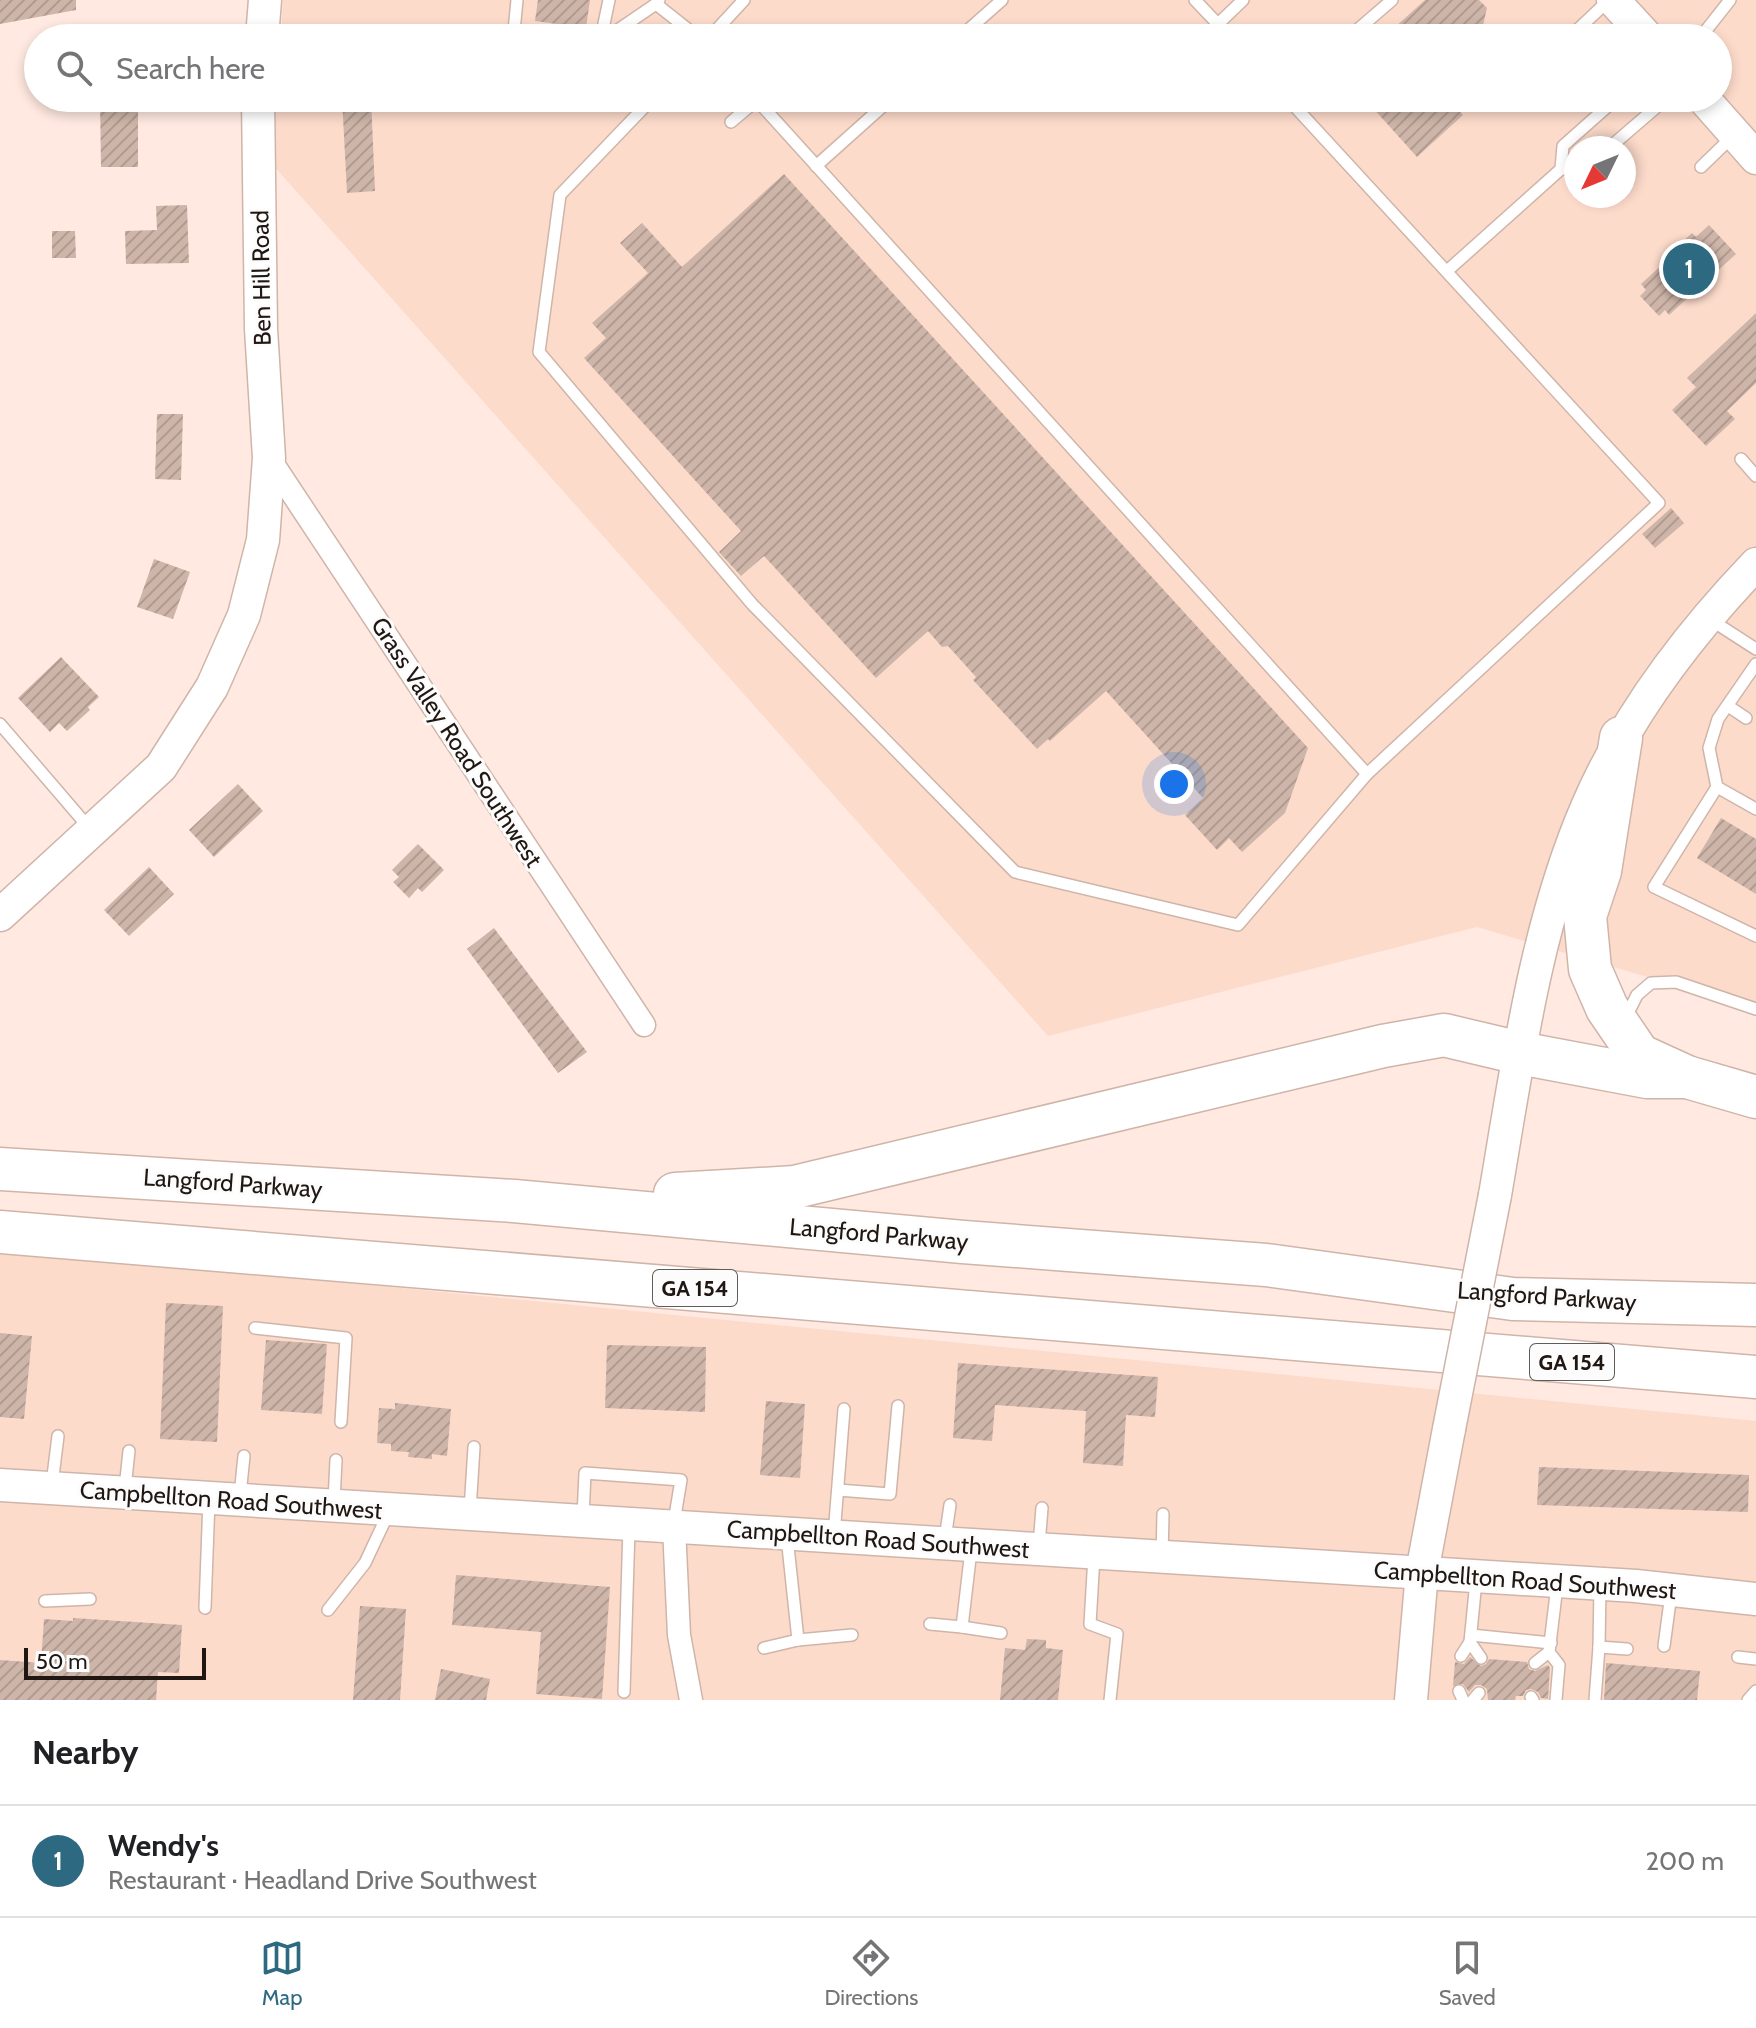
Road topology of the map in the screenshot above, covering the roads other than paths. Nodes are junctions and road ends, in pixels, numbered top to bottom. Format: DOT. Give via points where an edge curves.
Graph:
graph roads {
  1 [pos="265,0"];
  2 [pos="517,0"];
  3 [pos="609,0"];
  4 [pos="744,0"];
  5 [pos="1002,0"];
  6 [pos="1195,0"];
  7 [pos="1243,0"];
  8 [pos="1392,0"];
  9 [pos="1612,0"];
  10 [pos="1730,0"];
  11 [pos="658,2"];
  12 [pos="263,24"];
  13 [pos="515,24"];
  14 [pos="606,24"];
  15 [pos="625,24"];
  16 [pos="683,24"];
  17 [pos="722,24"];
  18 [pos="975,24"];
  19 [pos="1218,24"];
  20 [pos="1364,24"];
  21 [pos="1585,24"];
  22 [pos="1635,24"];
  23 [pos="1711,24"];
  24 [pos="258,112"];
  25 [pos="640,112"];
  26 [pos="742,112"];
  27 [pos="768,112"];
  28 [pos="876,112"];
  29 [pos="1300,112"];
  30 [pos="1601,112"];
  31 [pos="1651,112"];
  32 [pos="1715,112"];
  33 [pos="731,122"];
  34 [pos="1735,134"];
  35 [pos="1623,136"];
  36 [pos="1756,158"];
  37 [pos="816,166"];
  38 [pos="1701,167"];
  39 [pos="1561,169"];
  40 [pos="1447,271"];
  41 [pos="269,458"];
  42 [pos="1741,459"];
  43 [pos="1756,476"];
  44 [pos="1756,564"];
  45 [pos="1707,618"];
  46 [pos="1756,649"];
  47 [pos="1756,664"];
  48 [pos="1744,682"];
  49 [pos="1756,687"];
  50 [pos="1728,706"];
  51 [pos="1746,718"];
  52 [pos="0,724"];
  53 [pos="1621,738"];
  54 [pos="1367,774"];
  55 [pos="1717,787"];
  56 [pos="1756,809"];
  57 [pos="92,830"];
  58 [pos="0,915"];
  59 [pos="1756,936"];
  60 [pos="1756,1009"];
  61 [pos="644,1025"];
  62 [pos="1628,1040"];
  63 [pos="1520,1053"];
  64 [pos="1687,1077"];
  65 [pos="1756,1097"];
  66 [pos="0,1169"];
  67 [pos="514,1201"];
  68 [pos="0,1232"];
  69 [pos="1756,1305"];
  70 [pos="255,1328"];
  71 [pos="1755,1377"];
  72 [pos="898,1406"];
  73 [pos="844,1409"];
  74 [pos="341,1422"];
  75 [pos="58,1436"];
  76 [pos="474,1447"];
  77 [pos="129,1451"];
  78 [pos="244,1456"];
  79 [pos="336,1460"];
  80 [pos="0,1485"];
  81 [pos="51,1489"];
  82 [pos="838,1490"];
  83 [pos="124,1493"];
  84 [pos="224,1499"];
  85 [pos="950,1505"];
  86 [pos="334,1506"];
  87 [pos="1042,1508"];
  88 [pos="390,1509"];
  89 [pos="470,1514"];
  90 [pos="1163,1514"];
  91 [pos="583,1521"];
  92 [pos="629,1524"];
  93 [pos="674,1527"];
  94 [pos="787,1534"];
  95 [pos="834,1536"];
  96 [pos="958,1544"];
  97 [pos="1038,1549"];
  98 [pos="1094,1553"];
  99 [pos="1162,1557"];
  100 [pos="1422,1572"];
  101 [pos="1477,1576"];
  102 [pos="1557,1581"];
  103 [pos="1601,1584"];
  104 [pos="1672,1590"];
  105 [pos="90,1599"];
  106 [pos="1756,1599"];
  107 [pos="45,1601"];
  108 [pos="205,1608"];
  109 [pos="328,1610"];
  110 [pos="930,1624"];
  111 [pos="962,1627"];
  112 [pos="1001,1633"];
  113 [pos="852,1635"];
  114 [pos="1471,1638"];
  115 [pos="798,1640"];
  116 [pos="1664,1646"];
  117 [pos="1599,1647"];
  118 [pos="764,1648"];
  119 [pos="1550,1648"];
  120 [pos="1627,1649"];
  121 [pos="1461,1656"];
  122 [pos="1738,1657"];
  123 [pos="1481,1658"];
  124 [pos="1756,1659"];
  125 [pos="1535,1663"];
  126 [pos="1756,1691"];
  127 [pos="624,1692"];
  128 [pos="691,1700"];
  129 [pos="1110,1700"];
  130 [pos="1411,1700"];
  131 [pos="1556,1700"];
  132 [pos="1595,1700"];
  133 [pos="1748,1700"];
  1 -- 12 [label="main road"];
  2 -- 13 [label="lane"];
  3 -- 14 [label="lane"];
  4 -- 17 [label="lane"];
  5 -- 18 [label="lane"];
  6 -- 19 [label="lane"];
  7 -- 19 [label="lane"];
  8 -- 20 [label="lane"];
  9 -- 21 [label="lane"];
  9 -- 22 [label="main road"];
  10 -- 23 [label="lane"];
  11 -- 15 [label="lane"];
  11 -- 16 [label="lane"];
  24 -- 41 [label="main road, Ben Hill Road"];
  25 -- 54 [label="lane" via="560,195 539,352 752,604 1015,872 1238,925"];
  26 -- 33 [label="lane"];
  27 -- 37 [label="lane"];
  28 -- 37 [label="lane"];
  29 -- 40 [label="lane"];
  30 -- 39 [label="lane" via="1563,146"];
  31 -- 35 [label="lane"];
  32 -- 34 [label="main road"];
  34 -- 36 [label="main road"];
  34 -- 38 [label="lane"];
  37 -- 54 [label="lane"];
  39 -- 40 [label="lane"];
  40 -- 54 [label="lane" via="1659,503"];
  41 -- 57 [label="main road, Ben Hill Road" via="263,540 244,615 212,687 161,767"];
  41 -- 61 [label="street, Grass Valley Road Southwest"];
  42 -- 43 [label="lane"];
  44 -- 45 [label="main road"];
  45 -- 46 [label="lane"];
  45 -- 53 [label="main road"];
  47 -- 48 [label="lane"];
  48 -- 49 [label="lane"];
  48 -- 50 [label="lane"];
  50 -- 51 [label="lane"];
  50 -- 55 [label="lane" via="1709,748"];
  52 -- 57 [label="lane"];
  53 -- 62 [label="highway" via="1600,871 1585,916 1590,969"];
  53 -- 63 [label="main road" via="1587,807 1549,916"];
  55 -- 56 [label="lane"];
  55 -- 59 [label="lane" via="1654,887"];
  57 -- 58 [label="main road, Ben Hill Road"];
  60 -- 62 [label="lane" via="1676,982 1651,983 1628,1013"];
  62 -- 64 [label="highway" via="1639,1055"];
  63 -- 64 [label="highway" via="1647,1077"];
  63 -- 67 [label="highway" via="1444,1035 795,1187"];
  63 -- 100 [label="main road, bridge"];
  64 -- 65 [label="highway"];
  66 -- 67 [label="highway, Langford Parkway"];
  67 -- 69 [label="highway, Langford Parkway" via="1266,1265 1513,1299"];
  68 -- 71 [label="highway, GA 154"];
  70 -- 74 [label="lane" via="346,1338"];
  72 -- 82 [label="lane" via="890,1494"];
  73 -- 82 [label="lane"];
  75 -- 81 [label="lane"];
  76 -- 89 [label="lane"];
  77 -- 83 [label="lane"];
  78 -- 84 [label="lane"];
  79 -- 86 [label="lane"];
  80 -- 81 [label="main road, Campbellton Road Southwest"];
  81 -- 83 [label="main road, Campbellton Road Southwest"];
  82 -- 95 [label="lane"];
  83 -- 84 [label="main road, Campbellton Road Southwest"];
  84 -- 86 [label="main road, Campbellton Road Southwest"];
  84 -- 108 [label="lane"];
  85 -- 96 [label="lane"];
  86 -- 88 [label="main road, Campbellton Road Southwest"];
  87 -- 97 [label="lane"];
  88 -- 89 [label="main road, Campbellton Road Southwest"];
  88 -- 109 [label="lane" via="365,1563"];
  89 -- 91 [label="main road, Campbellton Road Southwest"];
  90 -- 99 [label="lane"];
  91 -- 92 [label="main road, Campbellton Road Southwest"];
  91 -- 93 [label="lane" via="585,1473 681,1480"];
  92 -- 93 [label="main road, Campbellton Road Southwest"];
  92 -- 127 [label="lane"];
  93 -- 94 [label="main road, Campbellton Road Southwest"];
  93 -- 128 [label="street" via="679,1635"];
  94 -- 95 [label="main road, Campbellton Road Southwest"];
  94 -- 115 [label="lane"];
  95 -- 96 [label="main road, Campbellton Road Southwest"];
  96 -- 97 [label="main road, Campbellton Road Southwest"];
  96 -- 111 [label="lane"];
  97 -- 98 [label="main road, Campbellton Road Southwest"];
  98 -- 99 [label="main road, Campbellton Road Southwest"];
  98 -- 129 [label="lane" via="1090,1624 1117,1634"];
  99 -- 100 [label="main road, Campbellton Road Southwest"];
  100 -- 101 [label="main road, Campbellton Road Southwest"];
  100 -- 130 [label="main road"];
  101 -- 102 [label="main road, Campbellton Road Southwest"];
  101 -- 114 [label="lane"];
  102 -- 103 [label="main road, Campbellton Road Southwest"];
  102 -- 119 [label="lane"];
  103 -- 104 [label="main road, Campbellton Road Southwest"];
  103 -- 117 [label="lane"];
  104 -- 106 [label="main road, Campbellton Road Southwest"];
  104 -- 116 [label="lane"];
  105 -- 107 [label="lane"];
  110 -- 111 [label="lane"];
  111 -- 112 [label="lane"];
  113 -- 115 [label="lane"];
  114 -- 119 [label="lane"];
  114 -- 121 [label="lane"];
  114 -- 123 [label="lane"];
  115 -- 118 [label="lane"];
  117 -- 120 [label="lane"];
  117 -- 132 [label="lane"];
  119 -- 125 [label="lane"];
  119 -- 131 [label="lane" via="1559,1665"];
  122 -- 124 [label="lane"];
  126 -- 133 [label="lane"];
}
